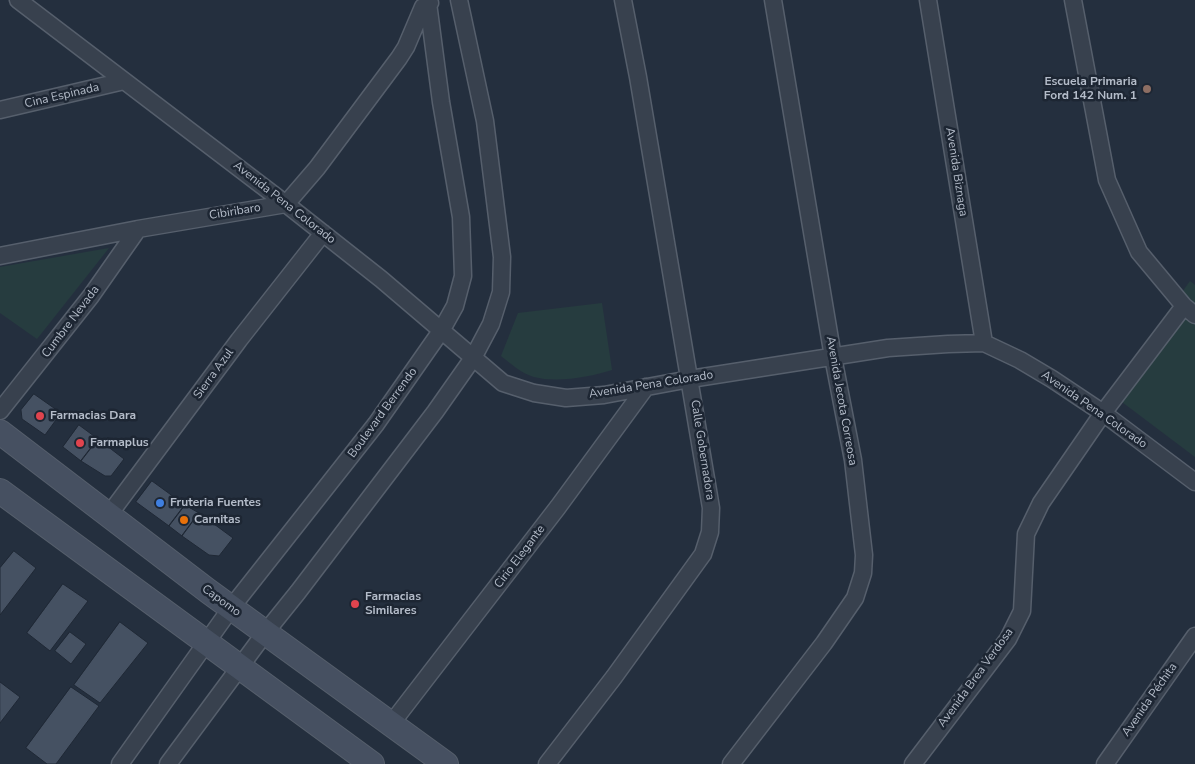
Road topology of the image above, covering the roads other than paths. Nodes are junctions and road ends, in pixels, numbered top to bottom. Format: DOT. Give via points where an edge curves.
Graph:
graph roads {
  1 [pos="18,0"];
  2 [pos="459,0"];
  3 [pos="623,0"];
  4 [pos="774,0"];
  5 [pos="928,0"];
  6 [pos="1073,0"];
  7 [pos="432,1"];
  8 [pos="124,82"];
  9 [pos="0,110"];
  10 [pos="286,204"];
  11 [pos="138,229"];
  12 [pos="323,233"];
  13 [pos="0,256"];
  14 [pos="1190,310"];
  15 [pos="441,331"];
  16 [pos="984,344"];
  17 [pos="833,357"];
  18 [pos="473,358"];
  19 [pos="690,379"];
  20 [pos="646,387"];
  21 [pos="0,412"];
  22 [pos="1103,413"];
  23 [pos="0,432"];
  24 [pos="1195,482"];
  25 [pos="0,491"];
  26 [pos="108,516"];
  27 [pos="232,608"];
  28 [pos="265,633"];
  29 [pos="1195,636"];
  30 [pos="207,642"];
  31 [pos="239,667"];
  32 [pos="391,724"];
  33 [pos="365,762"];
  34 [pos="120,764"];
  35 [pos="168,764"];
  36 [pos="446,764"];
  37 [pos="547,764"];
  38 [pos="731,764"];
  39 [pos="913,764"];
  40 [pos="1105,764"];
  1 -- 8 [label="street, Avenida Pena Colorado"];
  2 -- 18 [label="street" via="485,121 502,256 501,292 491,324"];
  3 -- 19 [label="street, Calle Gobernadora"];
  4 -- 17 [label="street, Avenida Jecota Correosa"];
  5 -- 16 [label="street, Avenida Biznaga"];
  6 -- 14 [label="street" via="1106,180 1139,252"];
  7 -- 10 [label="street" via="423,7 399,58"];
  7 -- 15 [label="street, Boulevard Berrendo" via="441,102 461,217 463,276 455,306"];
  8 -- 9 [label="street, Cina Espinada"];
  8 -- 10 [label="street, Avenida Pena Colorado"];
  10 -- 11 [label="street, Cibiribaro"];
  10 -- 12 [label="street, Avenida Pena Colorado"];
  11 -- 13 [label="street, Cibiribaro"];
  11 -- 21 [label="street, Cumbre Nevada" via="91,296"];
  12 -- 15 [label="street, Avenida Pena Colorado"];
  12 -- 26 [label="street, Sierra Azul"];
  14 -- 22 [label="street, Avenida Brea Verdosa"];
  15 -- 18 [label="street, Avenida Pena Colorado"];
  15 -- 27 [label="street, Boulevard Berrendo" via="376,424"];
  16 -- 17 [label="street, Avenida Pena Colorado" via="888,348"];
  16 -- 22 [label="street, Avenida Pena Colorado" via="1052,378"];
  17 -- 19 [label="street, Avenida Pena Colorado"];
  17 -- 38 [label="street, Avenida Jecota Correosa" via="853,460 864,555 863,573 854,598 824,642"];
  18 -- 20 [label="street, Avenida Pena Colorado" via="503,383 534,393 566,398"];
  18 -- 28 [label="street"];
  19 -- 20 [label="street, Avenida Pena Colorado"];
  19 -- 37 [label="street, Calle Gobernadora" via="711,508 710,532 703,554"];
  20 -- 32 [label="street, Cirio Elegante"];
  22 -- 24 [label="street, Avenida Pena Colorado"];
  22 -- 39 [label="street, Avenida Brea Verdosa" via="1041,503 1026,534 1022,611 1008,639"];
  23 -- 26 [label="main road, Capomo"];
  25 -- 30 [label="main road"];
  26 -- 27 [label="main road, Capomo"];
  27 -- 28 [label="main road, Capomo"];
  27 -- 30 [label="street, Boulevard Berrendo"];
  28 -- 31 [label="street"];
  28 -- 32 [label="main road, Capomo"];
  29 -- 40 [label="street, Avenida Péchita"];
  30 -- 31 [label="main road"];
  30 -- 34 [label="street, Boulevard Berrendo"];
  31 -- 33 [label="main road"];
  31 -- 35 [label="street"];
  32 -- 36 [label="main road, Capomo"];
}
